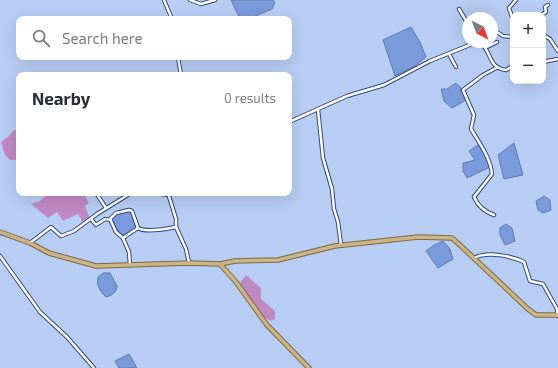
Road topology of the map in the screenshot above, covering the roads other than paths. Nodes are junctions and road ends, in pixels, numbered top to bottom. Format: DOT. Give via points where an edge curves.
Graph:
graph roads {
  1 [pos="164,0"];
  2 [pos="190,0"];
  3 [pos="215,0"];
  4 [pos="516,0"];
  5 [pos="548,5"];
  6 [pos="458,9"];
  7 [pos="510,12"];
  8 [pos="546,12"];
  9 [pos="462,15"];
  10 [pos="171,16"];
  11 [pos="498,33"];
  12 [pos="510,37"];
  13 [pos="546,37"];
  14 [pos="464,48"];
  15 [pos="485,48"];
  16 [pos="558,51"];
  17 [pos="450,54"];
  18 [pos="558,59"];
  19 [pos="178,60"];
  20 [pos="546,61"];
  21 [pos="456,67"];
  22 [pos="498,67"];
  23 [pos="510,68"];
  24 [pos="180,72"];
  25 [pos="318,110"];
  26 [pos="292,121"];
  27 [pos="98,196"];
  28 [pos="126,196"];
  29 [pos="169,196"];
  30 [pos="106,208"];
  31 [pos="494,215"];
  32 [pos="91,219"];
  33 [pos="111,220"];
  34 [pos="176,227"];
  35 [pos="138,228"];
  36 [pos="0,232"];
  37 [pos="123,238"];
  38 [pos="30,243"];
  39 [pos="341,245"];
  40 [pos="0,256"];
  41 [pos="474,258"];
  42 [pos="189,263"];
  43 [pos="220,264"];
  44 [pos="130,265"];
  45 [pos="558,315"];
  46 [pos="94,368"];
  47 [pos="309,368"];
  1 -- 10 [label="street"];
  2 -- 3 [label="street" via="201,4"];
  4 -- 7 [label="street" via="509,8"];
  5 -- 8 [label="street" via="545,8"];
  6 -- 9 [label="street"];
  11 -- 12 [label="street"];
  13 -- 16 [label="street"];
  14 -- 17 [label="street"];
  15 -- 22 [label="street" via="492,62"];
  17 -- 21 [label="street"];
  17 -- 25 [label="street" via="430,61 384,85 347,96"];
  18 -- 20 [label="street"];
  19 -- 24 [label="street"];
  22 -- 23 [label="street" via="506,70"];
  22 -- 31 [label="street" via="463,90 474,115 472,129 491,164 492,174 474,197 477,204"];
  25 -- 26 [label="street"];
  25 -- 39 [label="street" via="323,158 332,189"];
  27 -- 30 [label="street"];
  28 -- 30 [label="street"];
  29 -- 34 [label="street"];
  30 -- 32 [label="street"];
  32 -- 33 [label="street" via="96,225 105,219"];
  32 -- 38 [label="street" via="63,236 51,227"];
  33 -- 35 [label="street" via="114,214 129,210 132,211"];
  33 -- 37 [label="street" via="116,232"];
  34 -- 35 [label="street" via="148,230"];
  34 -- 42 [label="street"];
  35 -- 37 [label="street"];
  36 -- 38 [label="main road"];
  37 -- 44 [label="street" via="129,252"];
  38 -- 44 [label="main road" via="49,253 85,264"];
  39 -- 41 [label="main road" via="411,237 444,237 452,238"];
  39 -- 43 [label="main road" via="278,260"];
  40 -- 46 [label="street" via="40,312 67,337"];
  41 -- 45 [label="main road" via="528,309 536,314"];
  41 -- 45 [label="street" via="498,255 524,262 530,281 543,284"];
  42 -- 43 [label="main road"];
  42 -- 44 [label="main road"];
  43 -- 47 [label="main road" via="267,325"];
}
